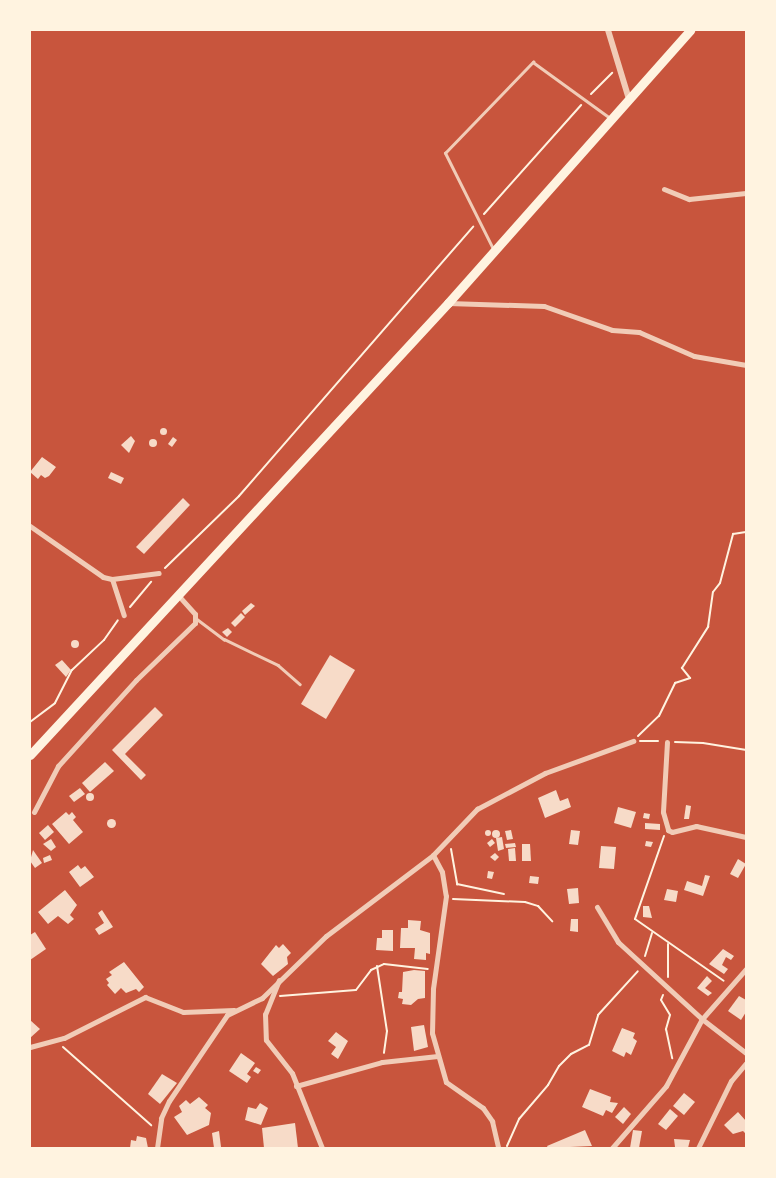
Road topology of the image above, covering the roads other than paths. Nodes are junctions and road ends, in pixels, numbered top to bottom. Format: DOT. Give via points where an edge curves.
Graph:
graph roads {
  1 [pos="608,30"];
  2 [pos="690,30"];
  3 [pos="628,96"];
  4 [pos="610,118"];
  5 [pos="664,189"];
  6 [pos="746,193"];
  7 [pos="494,250"];
  8 [pos="448,304"];
  9 [pos="746,365"];
  10 [pos="30,526"];
  11 [pos="160,573"];
  12 [pos="112,579"];
  13 [pos="178,595"];
  14 [pos="124,615"];
  15 [pos="197,619"];
  16 [pos="300,684"];
  17 [pos="633,741"];
  18 [pos="668,742"];
  19 [pos="30,755"];
  20 [pos="34,812"];
  21 [pos="746,836"];
  22 [pos="433,856"];
  23 [pos="597,907"];
  24 [pos="746,969"];
  25 [pos="280,978"];
  26 [pos="234,1010"];
  27 [pos="702,1019"];
  28 [pos="30,1047"];
  29 [pos="746,1052"];
  30 [pos="438,1056"];
  31 [pos="746,1063"];
  32 [pos="296,1086"];
  33 [pos="157,1148"];
  34 [pos="322,1148"];
  35 [pos="498,1148"];
  36 [pos="612,1148"];
  37 [pos="698,1148"];
  1 -- 3 [label="street"];
  2 -- 3 [label="highway"];
  3 -- 4 [label="highway"];
  4 -- 7 [label="highway"];
  4 -- 7 [label="lane" via="533,62 445,152"];
  5 -- 6 [label="street" via="689,199"];
  7 -- 8 [label="highway"];
  8 -- 9 [label="street" via="544,306 612,330 639,332 694,356"];
  8 -- 13 [label="highway"];
  10 -- 12 [label="street" via="60,544 88,570"];
  11 -- 12 [label="street"];
  12 -- 14 [label="street"];
  13 -- 15 [label="street"];
  13 -- 19 [label="highway"];
  15 -- 16 [label="lane" via="224,639 278,665"];
  15 -- 20 [label="street" via="58,766"];
  17 -- 22 [label="street" via="545,773 477,809"];
  18 -- 21 [label="street" via="663,812 668,830 672,832 696,826"];
  22 -- 25 [label="street" via="364,905"];
  22 -- 30 [label="street" via="442,872 446,896 431,1012"];
  23 -- 27 [label="street" via="608,931"];
  24 -- 27 [label="street"];
  25 -- 26 [label="street" via="262,998"];
  25 -- 32 [label="street" via="265,1014 266,1040 287,1064"];
  26 -- 28 [label="street" via="183,1012 146,997 55,1041"];
  26 -- 33 [label="street" via="216,1027 169,1101 161,1118"];
  27 -- 29 [label="street"];
  27 -- 36 [label="street" via="674,1070 638,1121"];
  30 -- 32 [label="street" via="382,1062"];
  30 -- 35 [label="street" via="446,1082 483,1108 492,1121"];
  31 -- 37 [label="street" via="728,1088"];
  32 -- 34 [label="street"];
}
